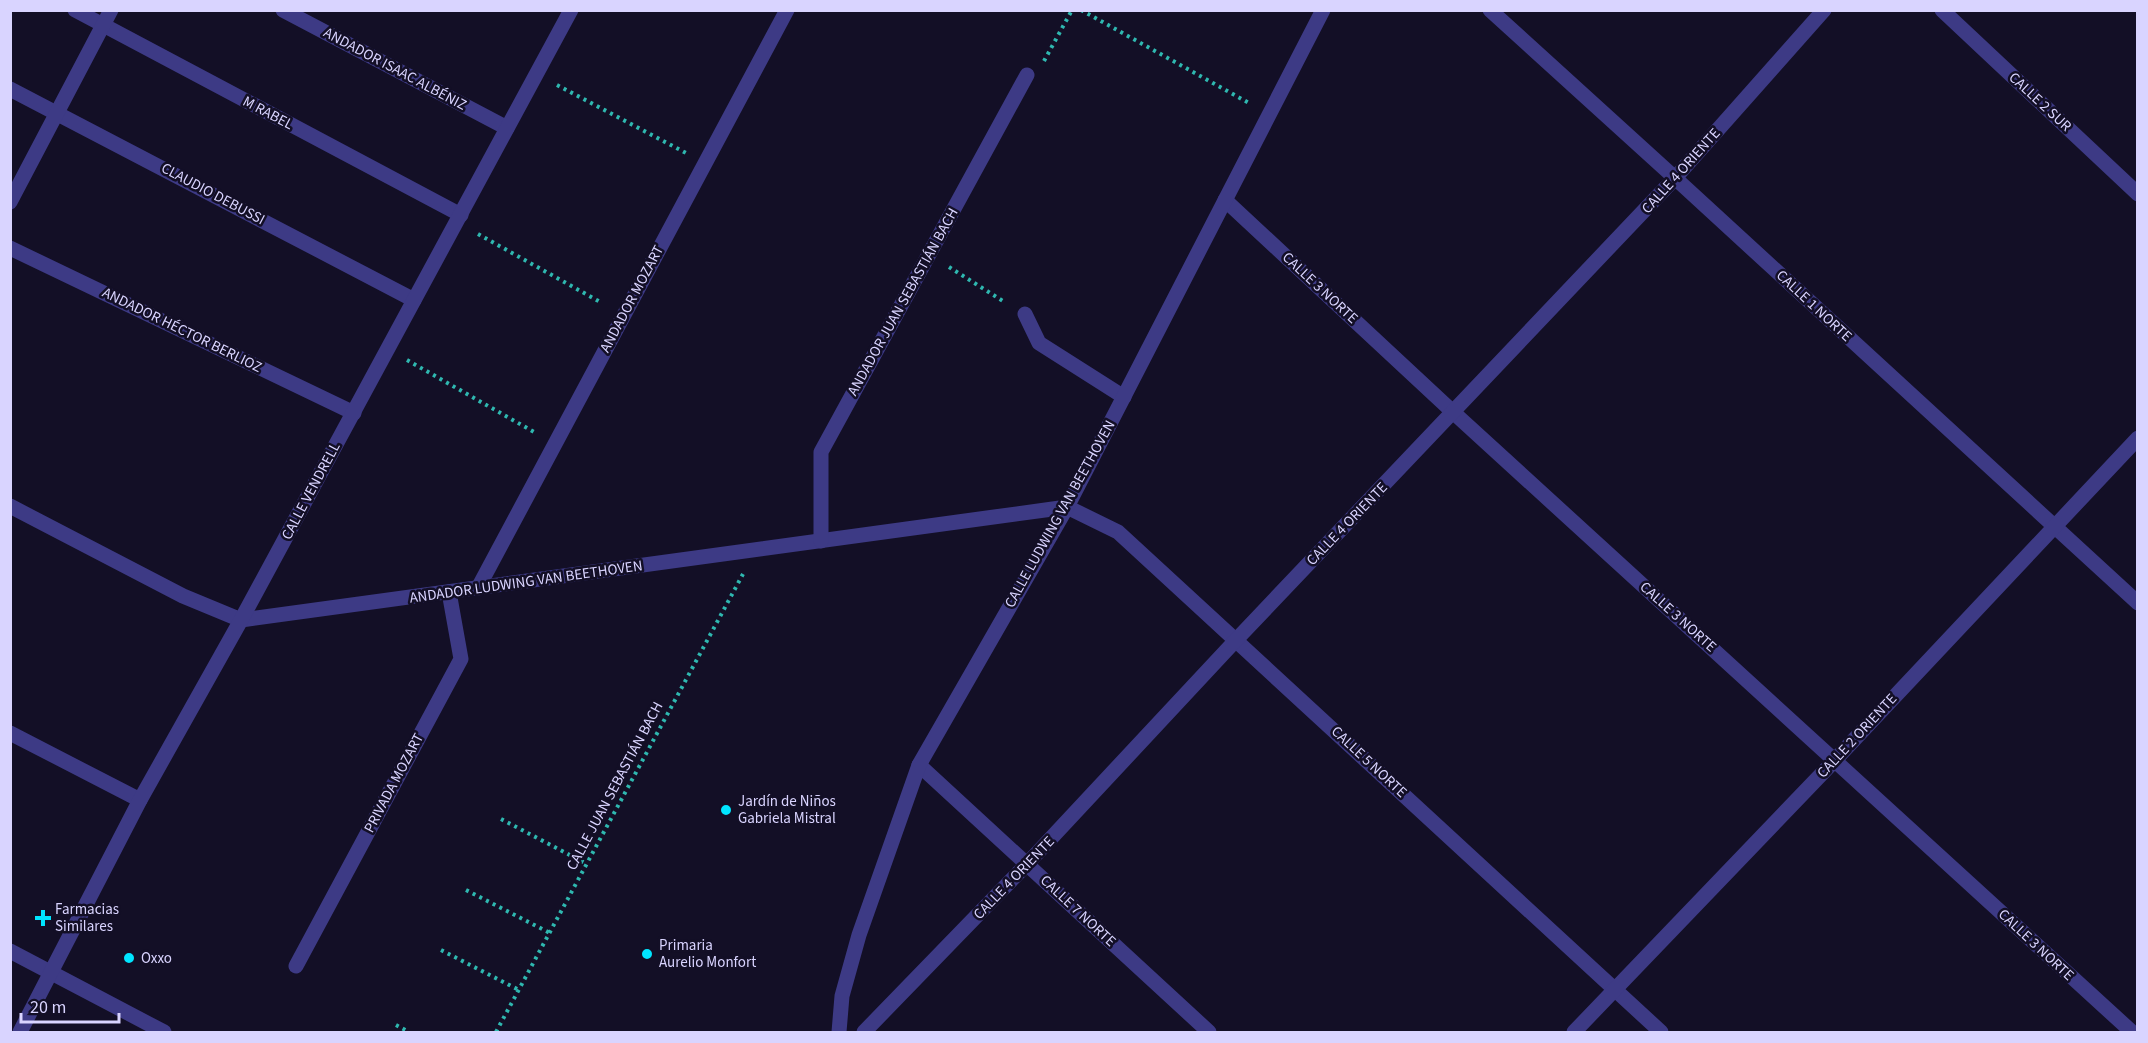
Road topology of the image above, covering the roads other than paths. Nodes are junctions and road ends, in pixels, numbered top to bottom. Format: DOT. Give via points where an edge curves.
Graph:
graph roads {
  1 [pos="75,10"];
  2 [pos="111,10"];
  3 [pos="283,10"];
  4 [pos="571,10"];
  5 [pos="787,10"];
  6 [pos="1323,10"];
  7 [pos="1490,10"];
  8 [pos="1824,10"];
  9 [pos="1942,10"];
  10 [pos="104,26"];
  11 [pos="1027,75"];
  12 [pos="10,89"];
  13 [pos="57,112"];
  14 [pos="507,128"];
  15 [pos="1675,178"];
  16 [pos="2138,194"];
  17 [pos="1225,200"];
  18 [pos="10,202"];
  19 [pos="458,218"];
  20 [pos="10,248"];
  21 [pos="414,300"];
  22 [pos="1025,314"];
  23 [pos="1124,397"];
  24 [pos="354,413"];
  25 [pos="1454,413"];
  26 [pos="2138,438"];
  27 [pos="10,506"];
  28 [pos="1067,507"];
  29 [pos="2054,528"];
  30 [pos="821,541"];
  31 [pos="478,588"];
  32 [pos="449,592"];
  33 [pos="2138,603"];
  34 [pos="241,620"];
  35 [pos="1236,640"];
  36 [pos="10,733"];
  37 [pos="1835,760"];
  38 [pos="919,765"];
  39 [pos="140,800"];
  40 [pos="1027,864"];
  41 [pos="10,951"];
  42 [pos="296,966"];
  43 [pos="51,972"];
  44 [pos="1616,989"];
  45 [pos="20,1032"];
  46 [pos="164,1032"];
  47 [pos="840,1032"];
  48 [pos="864,1032"];
  49 [pos="1209,1032"];
  50 [pos="1574,1032"];
  51 [pos="1661,1032"];
  52 [pos="2132,1032"];
  1 -- 10 [label="street, M RABEL"];
  2 -- 10 [label="street"];
  3 -- 14 [label="street, ANDADOR ISAAC ALBÉNIZ"];
  4 -- 14 [label="street, CALLE VENDRELL"];
  5 -- 31 [label="street, ANDADOR MOZART"];
  6 -- 17 [label="street, CALLE LUDWING VAN BEETHOVEN"];
  7 -- 15 [label="street, CALLE 1 NORTE"];
  8 -- 15 [label="street, CALLE 4 ORIENTE"];
  9 -- 16 [label="street, CALLE 2 SUR"];
  10 -- 13 [label="street"];
  10 -- 19 [label="street, M RABEL"];
  11 -- 30 [label="street, ANDADOR JUAN SEBASTIÁN BACH" via="821,452"];
  12 -- 13 [label="street, CLAUDIO DEBUSSI"];
  13 -- 18 [label="street"];
  13 -- 21 [label="street, CLAUDIO DEBUSSI"];
  14 -- 19 [label="street, CALLE VENDRELL"];
  15 -- 25 [label="street, CALLE 4 ORIENTE"];
  15 -- 29 [label="street, CALLE 1 NORTE"];
  17 -- 23 [label="street, CALLE LUDWING VAN BEETHOVEN"];
  17 -- 25 [label="street, CALLE 3 NORTE"];
  19 -- 21 [label="street, CALLE VENDRELL"];
  20 -- 24 [label="street, ANDADOR HÉCTOR BERLIOZ"];
  21 -- 24 [label="street, CALLE VENDRELL"];
  22 -- 23 [label="street" via="1039,343"];
  23 -- 28 [label="street, CALLE LUDWING VAN BEETHOVEN"];
  24 -- 34 [label="street, CALLE VENDRELL"];
  25 -- 35 [label="street, CALLE 4 ORIENTE"];
  25 -- 37 [label="street, CALLE 3 NORTE"];
  26 -- 29 [label="street, CALLE 2 ORIENTE"];
  27 -- 34 [label="street" via="183,596"];
  28 -- 30 [label="street, ANDADOR LUDWING VAN BEETHOVEN"];
  28 -- 35 [label="street, CALLE 5 NORTE" via="1118,532"];
  28 -- 38 [label="street, CALLE LUDWING VAN BEETHOVEN"];
  29 -- 33 [label="street, CALLE 1 NORTE"];
  29 -- 37 [label="street, CALLE 2 ORIENTE"];
  30 -- 31 [label="street, ANDADOR LUDWING VAN BEETHOVEN"];
  31 -- 32 [label="street, ANDADOR LUDWING VAN BEETHOVEN"];
  32 -- 34 [label="street, ANDADOR LUDWING VAN BEETHOVEN"];
  32 -- 42 [label="street, PRIVADA MOZART" via="461,659"];
  34 -- 39 [label="street, CALLE VENDRELL"];
  35 -- 40 [label="street, CALLE 4 ORIENTE"];
  35 -- 44 [label="street, CALLE 5 NORTE"];
  36 -- 39 [label="street"];
  37 -- 44 [label="street, CALLE 2 ORIENTE"];
  37 -- 52 [label="street, CALLE 3 NORTE"];
  38 -- 40 [label="street, CALLE 7 NORTE"];
  38 -- 47 [label="street, CALLE LUDWING VAN BEETHOVEN" via="859,935 843,996"];
  39 -- 43 [label="street, CALLE VENDRELL"];
  40 -- 48 [label="street, CALLE 4 ORIENTE"];
  40 -- 49 [label="street, CALLE 7 NORTE"];
  41 -- 43 [label="street"];
  43 -- 45 [label="street, CALLE VENDRELL"];
  43 -- 46 [label="street"];
  44 -- 50 [label="street, CALLE 2 ORIENTE"];
  44 -- 51 [label="street, CALLE 5 NORTE"];
}
